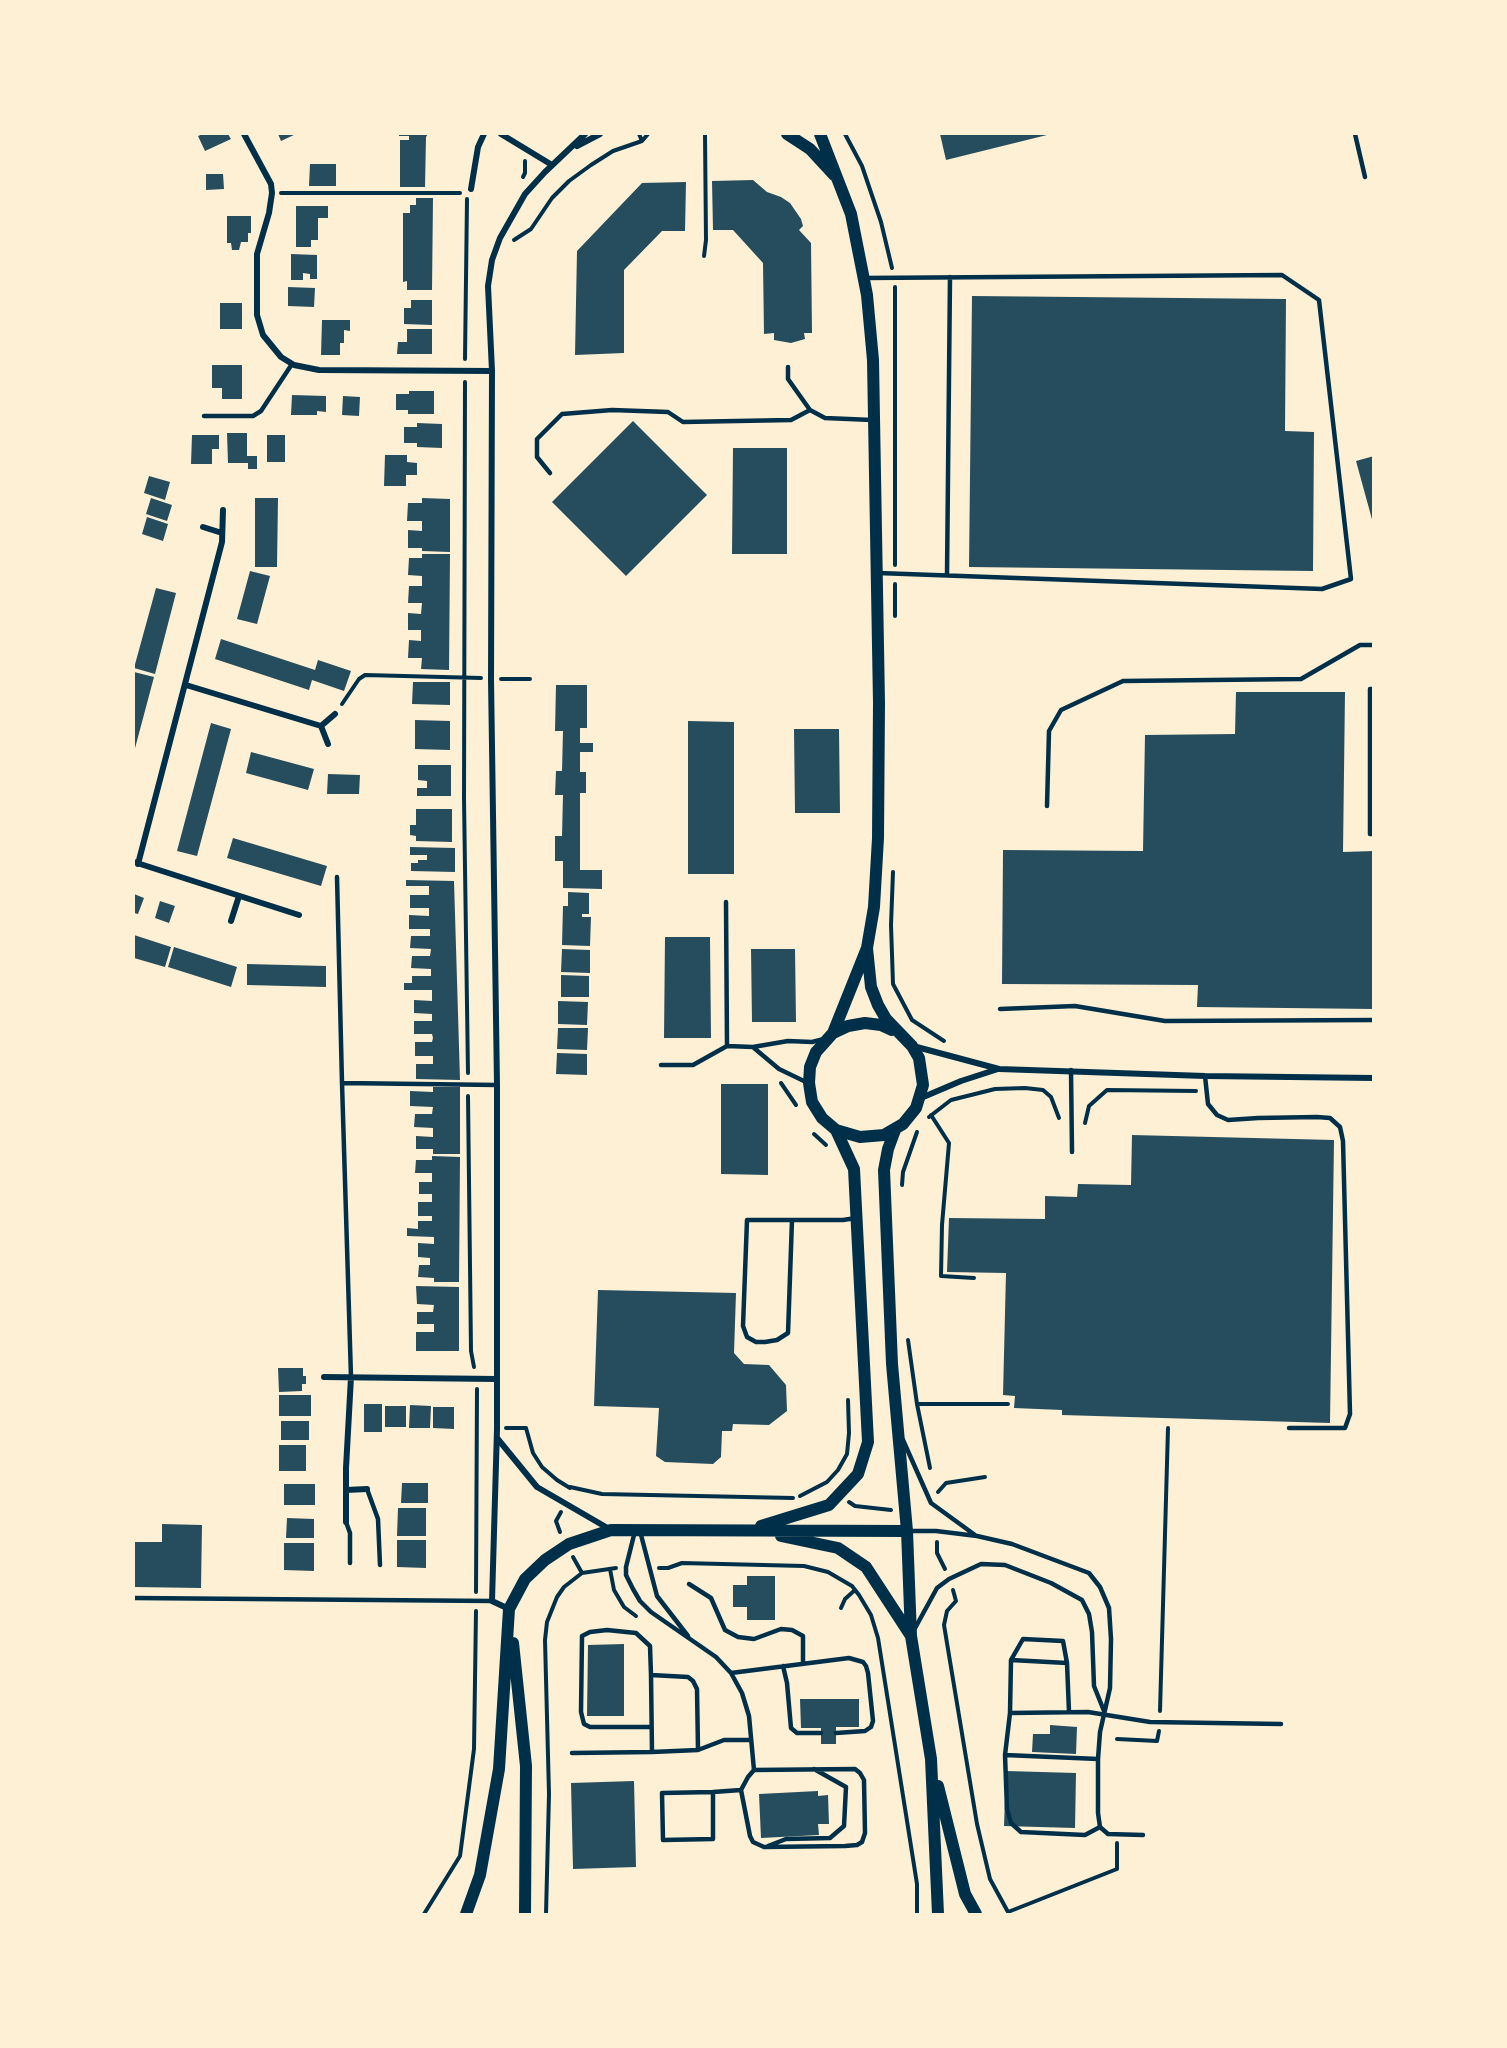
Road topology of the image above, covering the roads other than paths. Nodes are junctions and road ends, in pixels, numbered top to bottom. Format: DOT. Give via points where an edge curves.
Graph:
graph roads {
  1 [pos="244,134"];
  2 [pos="484,134"];
  3 [pos="501,134"];
  4 [pos="585,134"];
  5 [pos="600,134"];
  6 [pos="787,134"];
  7 [pos="820,134"];
  8 [pos="1354,134"];
  9 [pos="564,154"];
  10 [pos="552,165"];
  11 [pos="1365,177"];
  12 [pos="839,181"];
  13 [pos="471,189"];
  14 [pos="950,277"];
  15 [pos="864,278"];
  16 [pos="292,364"];
  17 [pos="788,367"];
  18 [pos="492,371"];
  19 [pos="810,410"];
  20 [pos="204,416"];
  21 [pos="872,420"];
  22 [pos="550,473"];
  23 [pos="223,510"];
  24 [pos="203,527"];
  25 [pos="222,532"];
  26 [pos="876,573"];
  27 [pos="947,575"];
  28 [pos="1374,645"];
  29 [pos="186,685"];
  30 [pos="1374,689"];
  31 [pos="335,714"];
  32 [pos="321,726"];
  33 [pos="328,744"];
  34 [pos="1047,806"];
  35 [pos="1374,834"];
  36 [pos="136,863"];
  37 [pos="338,878"];
  38 [pos="239,896"];
  39 [pos="726,902"];
  40 [pos="299,915"];
  41 [pos="231,921"];
  42 [pos="867,948"];
  43 [pos="1000,1009"];
  44 [pos="1374,1020"];
  45 [pos="896,1032"];
  46 [pos="830,1036"];
  47 [pos="727,1046"];
  48 [pos="912,1046"];
  49 [pos="753,1047"];
  50 [pos="661,1065"];
  51 [pos="999,1069"];
  52 [pos="1071,1070"];
  53 [pos="1205,1076"];
  54 [pos="1374,1078"];
  55 [pos="342,1083"];
  56 [pos="809,1083"];
  57 [pos="497,1085"];
  58 [pos="920,1098"];
  59 [pos="836,1130"];
  60 [pos="895,1130"];
  61 [pos="1072,1152"];
  62 [pos="856,1218"];
  63 [pos="792,1220"];
  64 [pos="324,1377"];
  65 [pos="351,1377"];
  66 [pos="496,1379"];
  67 [pos="897,1427"];
  68 [pos="1289,1428"];
  69 [pos="496,1437"];
  70 [pos="367,1489"];
  71 [pos="346,1490"];
  72 [pos="346,1522"];
  73 [pos="750,1529"];
  74 [pos="611,1530"];
  75 [pos="638,1530"];
  76 [pos="908,1531"];
  77 [pos="976,1536"];
  78 [pos="350,1563"];
  79 [pos="380,1565"];
  80 [pos="689,1584"];
  81 [pos="134,1598"];
  82 [pos="492,1601"];
  83 [pos="509,1610"];
  84 [pos="911,1636"];
  85 [pos="692,1640"];
  86 [pos="1011,1659"];
  87 [pos="803,1663"];
  88 [pos="1067,1663"];
  89 [pos="783,1666"];
  90 [pos="731,1673"];
  91 [pos="651,1675"];
  92 [pos="1069,1712"];
  93 [pos="1010,1713"];
  94 [pos="1105,1714"];
  95 [pos="1281,1724"];
  96 [pos="651,1727"];
  97 [pos="820,1733"];
  98 [pos="836,1733"];
  99 [pos="751,1740"];
  100 [pos="698,1750"];
  101 [pos="652,1752"];
  102 [pos="572,1753"];
  103 [pos="1005,1755"];
  104 [pos="931,1759"];
  105 [pos="1098,1759"];
  106 [pos="814,1769"];
  107 [pos="754,1770"];
  108 [pos="741,1790"];
  109 [pos="713,1792"];
  110 [pos="1100,1827"];
  111 [pos="1143,1835"];
  112 [pos="764,1847"];
  113 [pos="466,1914"];
  114 [pos="525,1914"];
  115 [pos="938,1914"];
  116 [pos="976,1914"];
  1 -- 16 [label="street" via="268,176 272,193 257,254 259,326 269,344"];
  2 -- 13 [label="street"];
  3 -- 10 [label="street"];
  4 -- 9 [label="street"];
  5 -- 9 [label="street"];
  6 -- 12 [label="main road" via="810,149"];
  7 -- 12 [label="main road"];
  8 -- 11 [label="lane"];
  9 -- 10 [label="street"];
  10 -- 18 [label="street" via="525,194 495,252 488,286"];
  12 -- 15 [label="main road" via="852,214"];
  14 -- 15 [label="lane"];
  14 -- 27 [label="lane"];
  14 -- 27 [label="lane" via="1282,274 1319,300 1351,579 1323,589"];
  15 -- 21 [label="main road" via="873,360"];
  16 -- 18 [label="street" via="319,370"];
  16 -- 20 [label="lane" via="261,411 253,416"];
  17 -- 19 [label="lane" via="788,379"];
  18 -- 57 [label="street" via="491,678"];
  19 -- 21 [label="lane" via="825,418"];
  19 -- 22 [label="lane" via="791,420 683,423 668,412 612,410 562,414 537,439 537,457"];
  21 -- 26 [label="main road"];
  23 -- 25 [label="street"];
  24 -- 25 [label="street"];
  25 -- 29 [label="street"];
  26 -- 27 [label="lane"];
  26 -- 42 [label="main road" via="878,838"];
  28 -- 34 [label="lane" via="1360,645 1301,679 1123,681 1061,710 1049,731"];
  29 -- 32 [label="street"];
  29 -- 36 [label="street"];
  30 -- 35 [label="lane" via="1370,689 1370,834"];
  31 -- 32 [label="street"];
  32 -- 33 [label="street"];
  36 -- 38 [label="street"];
  37 -- 55 [label="lane"];
  38 -- 40 [label="street"];
  38 -- 41 [label="street"];
  39 -- 47 [label="lane"];
  42 -- 45 [label="main road" via="871,987"];
  42 -- 46 [label="main road"];
  43 -- 44 [label="lane" via="1075,1006 1165,1021"];
  45 -- 46 [label="main road" via="865,1023 848,1026"];
  45 -- 48 [label="main road"];
  46 -- 49 [label="lane" via="812,1042 788,1041"];
  46 -- 56 [label="main road" via="816,1052"];
  47 -- 49 [label="lane"];
  47 -- 50 [label="lane" via="693,1065"];
  48 -- 51 [label="street"];
  48 -- 58 [label="main road" via="922,1071"];
  49 -- 56 [label="lane" via="779,1069"];
  51 -- 52 [label="street"];
  51 -- 58 [label="street"];
  52 -- 53 [label="street"];
  52 -- 61 [label="lane"];
  53 -- 54 [label="street"];
  53 -- 68 [label="lane" via="1208,1104 1228,1120 1317,1117 1330,1118 1340,1127 1350,1414 1345,1428"];
  55 -- 57 [label="lane"];
  55 -- 65 [label="lane"];
  56 -- 59 [label="main road" via="812,1102"];
  57 -- 66 [label="street"];
  58 -- 60 [label="main road" via="911,1116"];
  59 -- 60 [label="main road" via="872,1137"];
  59 -- 62 [label="main road" via="854,1169"];
  60 -- 67 [label="main road" via="884,1170"];
  62 -- 63 [label="lane"];
  62 -- 73 [label="main road" via="868,1442 858,1474 829,1505"];
  63 -- 63 [label="lane" via="788,1333 777,1340 756,1342 747,1337 743,1326 747,1220"];
  64 -- 65 [label="street"];
  65 -- 66 [label="street"];
  65 -- 71 [label="street"];
  66 -- 69 [label="street"];
  67 -- 76 [label="main road"];
  67 -- 77 [label="lane" via="931,1503"];
  69 -- 74 [label="street" via="537,1487"];
  69 -- 82 [label="street"];
  70 -- 71 [label="street"];
  70 -- 79 [label="lane" via="378,1519"];
  71 -- 72 [label="street"];
  72 -- 78 [label="lane"];
  73 -- 75 [label="main road"];
  73 -- 76 [label="main road"];
  73 -- 84 [label="main road" via="838,1548 866,1567"];
  74 -- 75 [label="main road"];
  74 -- 83 [label="main road" via="567,1546 545,1560 525,1579"];
  75 -- 85 [label="lane" via="657,1596"];
  75 -- 85 [label="lane" via="626,1575 640,1601"];
  76 -- 77 [label="lane"];
  76 -- 84 [label="main road"];
  77 -- 94 [label="lane" via="1012,1544 1089,1573 1100,1587 1109,1608 1111,1640"];
  80 -- 87 [label="lane" via="711,1598 725,1630 738,1637 754,1640 781,1629 803,1636"];
  81 -- 82 [label="lane"];
  82 -- 83 [label="street"];
  83 -- 113 [label="main road" via="499,1769 480,1875"];
  83 -- 114 [label="main road" via="526,1766"];
  84 -- 94 [label="lane" via="937,1588 981,1564 1005,1565 1051,1583 1082,1600 1089,1614 1094,1686"];
  84 -- 104 [label="main road"];
  85 -- 90 [label="lane"];
  86 -- 88 [label="lane"];
  86 -- 88 [label="lane" via="1023,1639 1063,1641"];
  86 -- 93 [label="lane"];
  87 -- 89 [label="lane"];
  87 -- 98 [label="lane" via="849,1658 866,1666 871,1727"];
  88 -- 92 [label="lane"];
  89 -- 90 [label="lane"];
  89 -- 97 [label="lane" via="791,1728 797,1733"];
  90 -- 99 [label="lane" via="749,1716"];
  91 -- 96 [label="lane"];
  91 -- 96 [label="lane" via="650,1646 636,1633 607,1630 582,1636 584,1724"];
  91 -- 100 [label="lane" via="688,1677 693,1681 697,1689"];
  92 -- 93 [label="lane"];
  92 -- 94 [label="lane"];
  93 -- 103 [label="lane"];
  94 -- 95 [label="lane" via="1160,1722"];
  94 -- 105 [label="lane"];
  96 -- 101 [label="lane"];
  99 -- 100 [label="lane" via="724,1740"];
  99 -- 107 [label="lane"];
  100 -- 101 [label="lane"];
  101 -- 102 [label="lane"];
  103 -- 105 [label="lane"];
  103 -- 110 [label="lane" via="1007,1809 1011,1823 1021,1832 1085,1835"];
  104 -- 115 [label="main road"];
  104 -- 116 [label="main road" via="965,1894"];
  105 -- 110 [label="lane"];
  106 -- 107 [label="lane"];
  106 -- 112 [label="lane" via="846,1787 844,1826 830,1838 786,1839"];
  106 -- 112 [label="lane" via="848,1768 860,1773 864,1780 862,1842 845,1846"];
  107 -- 108 [label="lane"];
  108 -- 109 [label="lane"];
  108 -- 112 [label="lane" via="750,1836"];
  109 -- 109 [label="lane" via="662,1792 663,1840 712,1839"];
  110 -- 111 [label="lane" via="1108,1834"];
}
